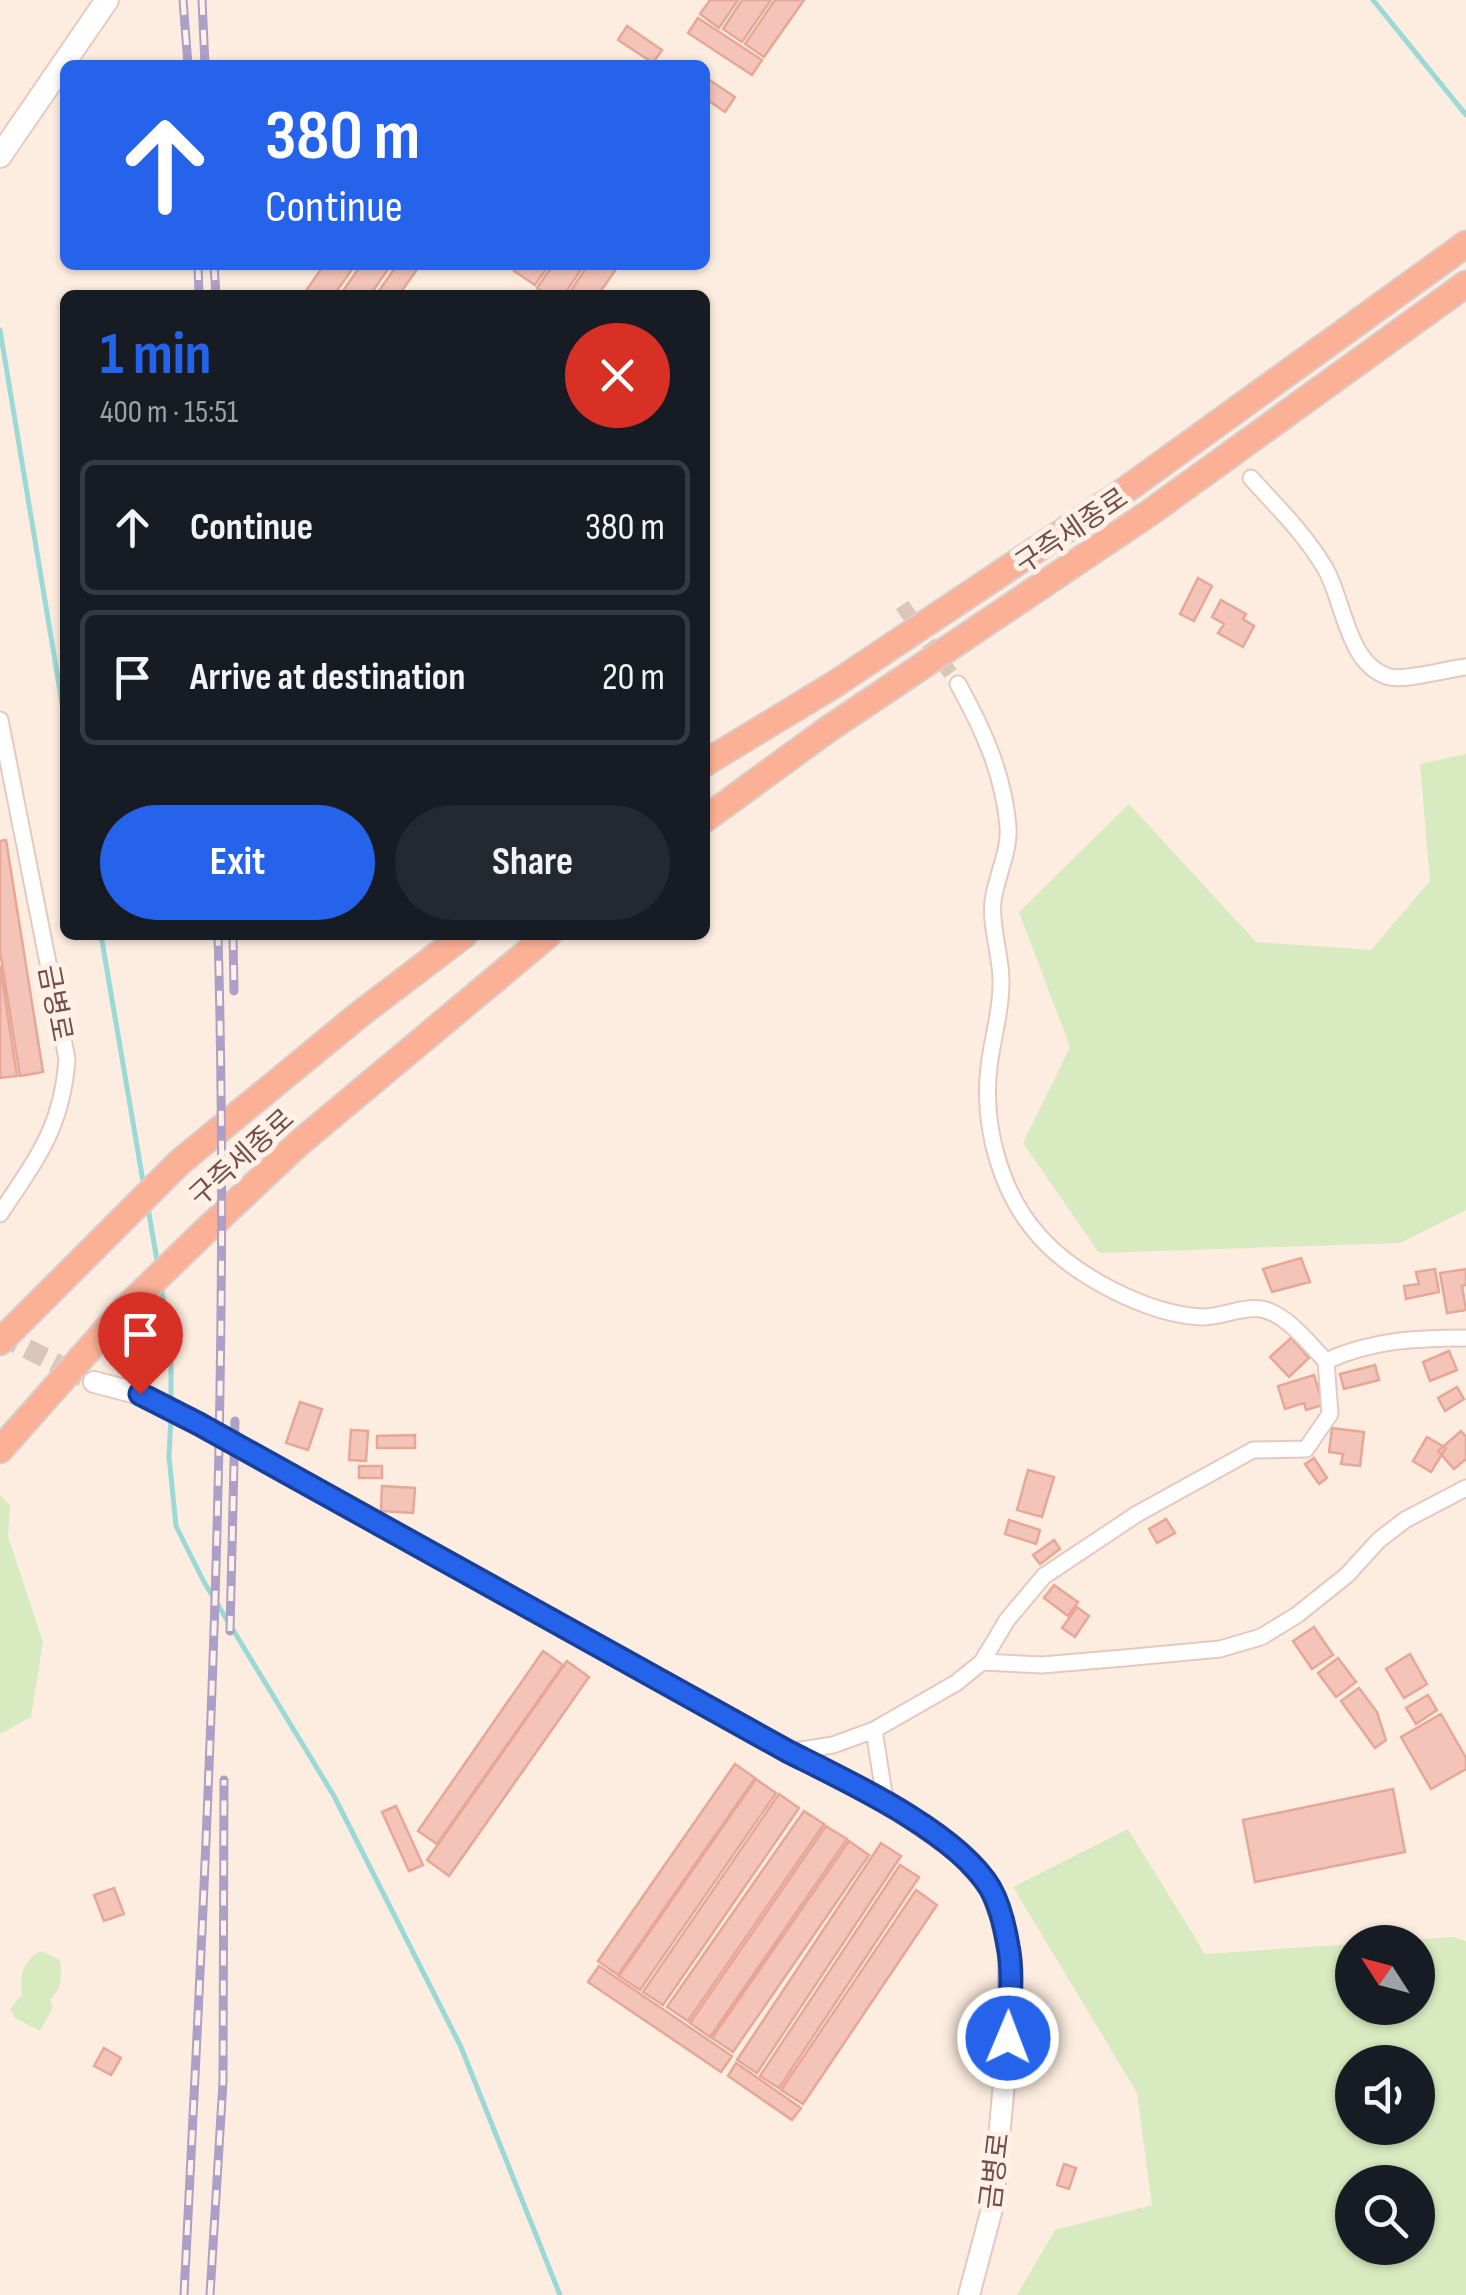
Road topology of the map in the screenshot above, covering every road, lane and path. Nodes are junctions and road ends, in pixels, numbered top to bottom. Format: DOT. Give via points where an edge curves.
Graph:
graph roads {
  1 [pos="107,0"];
  2 [pos="66,60"];
  3 [pos="60,69"];
  4 [pos="0,156"];
  5 [pos="1466,244"];
  6 [pos="1466,284"];
  7 [pos="1251,478"];
  8 [pos="1466,667"];
  9 [pos="958,684"];
  10 [pos="0,720"];
  11 [pos="710,760"];
  12 [pos="710,816"];
  13 [pos="457,940"];
  14 [pos="542,940"];
  15 [pos="0,1214"];
  16 [pos="1466,1338"];
  17 [pos="0,1342"];
  18 [pos="1326,1360"];
  19 [pos="94,1382"];
  20 [pos="0,1450"];
  21 [pos="1466,1488"];
  22 [pos="982,1662"];
  23 [pos="874,1730"];
  24 [pos="789,1752"];
  25 [pos="885,1800"];
  26 [pos="969,2295"];
  1 -- 2 [label="main road"];
  3 -- 4 [label="main road"];
  5 -- 11 [label="highway, 구즉세종로" via="1128,489"];
  6 -- 12 [label="highway, 구즉세종로"];
  7 -- 8 [label="street" via="1326,569 1356,649 1372,667 1391,678"];
  9 -- 18 [label="street" via="983,729 1008,832 992,904 1002,980 987,1100 1004,1179 1038,1235 1070,1266 1158,1308 1202,1317 1261,1309"];
  10 -- 15 [label="street, 금병로" via="67,1059 64,1098 43,1150"];
  13 -- 17 [label="highway, 구즉세종로" via="180,1162"];
  14 -- 20 [label="highway, 구즉세종로" via="298,1144 198,1238 122,1312"];
  16 -- 18 [label="street" via="1359,1346"];
  18 -- 22 [label="street" via="1330,1414 1306,1449 1253,1450 1087,1544 1044,1576"];
  19 -- 24 [label="street, 금병로" via="140,1394 199,1424"];
  21 -- 22 [label="street" via="1405,1520 1347,1575 1261,1637 1220,1649 1148,1656 1042,1665"];
  22 -- 23 [label="street"];
  23 -- 24 [label="street"];
  23 -- 25 [label="street"];
  24 -- 25 [label="street, 금병로"];
  25 -- 26 [label="street, 금병로" via="959,1852 990,1887 1010,1951 993,2205"];
}
